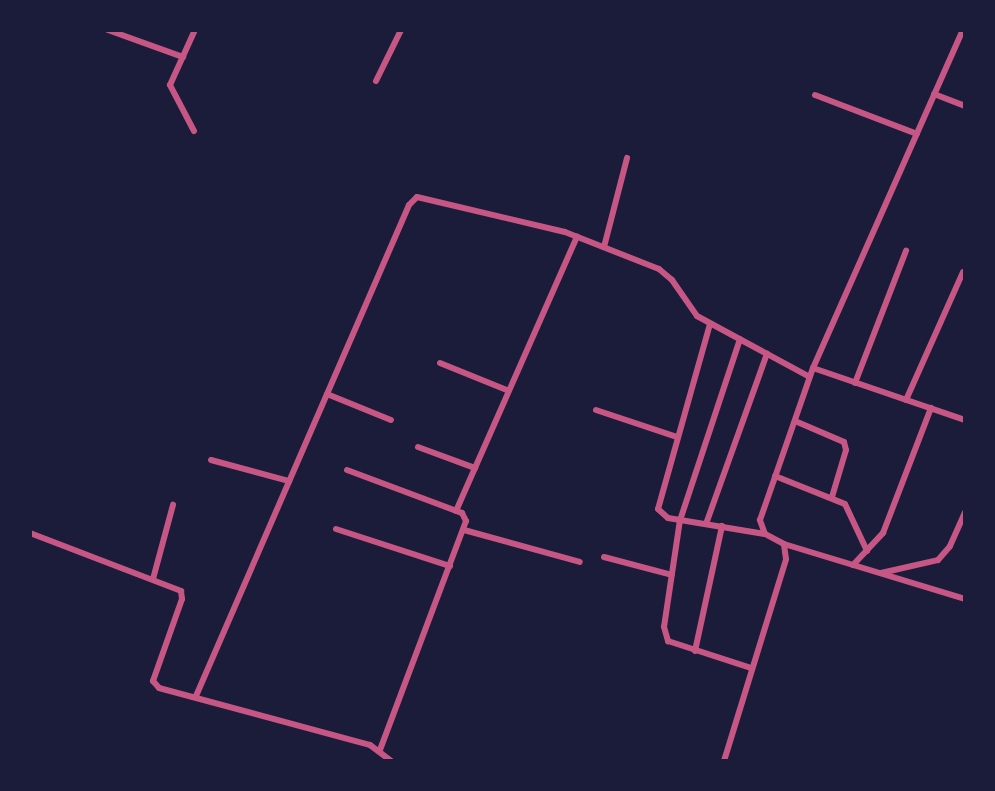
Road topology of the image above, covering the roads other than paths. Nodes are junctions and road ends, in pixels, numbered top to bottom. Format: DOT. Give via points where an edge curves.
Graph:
graph roads {
  1 [pos="108,30"];
  2 [pos="195,30"];
  3 [pos="401,30"];
  4 [pos="963,30"];
  5 [pos="183,57"];
  6 [pos="376,81"];
  7 [pos="934,94"];
  8 [pos="815,95"];
  9 [pos="965,106"];
  10 [pos="194,131"];
  11 [pos="917,134"];
  12 [pos="627,158"];
  13 [pos="578,237"];
  14 [pos="604,247"];
  15 [pos="906,251"];
  16 [pos="963,272"];
  17 [pos="710,324"];
  18 [pos="740,339"];
  19 [pos="767,354"];
  20 [pos="440,363"];
  21 [pos="813,369"];
  22 [pos="810,377"];
  23 [pos="855,382"];
  24 [pos="509,391"];
  25 [pos="327,394"];
  26 [pos="906,400"];
  27 [pos="931,408"];
  28 [pos="596,410"];
  29 [pos="391,420"];
  30 [pos="965,420"];
  31 [pos="795,421"];
  32 [pos="677,437"];
  33 [pos="418,447"];
  34 [pos="211,460"];
  35 [pos="475,468"];
  36 [pos="347,470"];
  37 [pos="775,476"];
  38 [pos="289,481"];
  39 [pos="832,497"];
  40 [pos="173,505"];
  41 [pos="456,511"];
  42 [pos="965,512"];
  43 [pos="680,520"];
  44 [pos="706,524"];
  45 [pos="722,526"];
  46 [pos="336,528"];
  47 [pos="464,530"];
  48 [pos="30,533"];
  49 [pos="765,534"];
  50 [pos="784,544"];
  51 [pos="867,551"];
  52 [pos="604,556"];
  53 [pos="580,562"];
  54 [pos="853,565"];
  55 [pos="450,567"];
  56 [pos="879,573"];
  57 [pos="672,575"];
  58 [pos="153,579"];
  59 [pos="965,599"];
  60 [pos="695,651"];
  61 [pos="751,668"];
  62 [pos="196,696"];
  63 [pos="380,750"];
  64 [pos="392,761"];
  65 [pos="724,761"];
  1 -- 5 [label="street"];
  2 -- 5 [label="street"];
  3 -- 6 [label="street"];
  4 -- 7 [label="street"];
  5 -- 10 [label="street" via="170,85"];
  7 -- 9 [label="street"];
  7 -- 11 [label="street"];
  8 -- 11 [label="street"];
  11 -- 21 [label="street"];
  12 -- 14 [label="street"];
  13 -- 14 [label="street"];
  13 -- 24 [label="street"];
  13 -- 25 [label="street" via="417,197 409,205"];
  14 -- 17 [label="street" via="666,273 688,307"];
  15 -- 23 [label="street"];
  16 -- 26 [label="street"];
  17 -- 18 [label="street"];
  17 -- 32 [label="street"];
  18 -- 19 [label="street"];
  18 -- 43 [label="street"];
  19 -- 22 [label="street"];
  19 -- 44 [label="street"];
  20 -- 24 [label="street"];
  21 -- 22 [label="street"];
  21 -- 23 [label="street"];
  22 -- 31 [label="street"];
  23 -- 26 [label="street"];
  24 -- 35 [label="street"];
  25 -- 29 [label="street"];
  25 -- 38 [label="street"];
  26 -- 27 [label="street"];
  27 -- 30 [label="street"];
  27 -- 51 [label="street" via="883,533"];
  28 -- 32 [label="street"];
  31 -- 37 [label="street"];
  31 -- 39 [label="street" via="844,442 846,450"];
  32 -- 43 [label="street" via="658,509 668,518"];
  33 -- 35 [label="street"];
  34 -- 38 [label="street"];
  35 -- 41 [label="street"];
  36 -- 41 [label="street"];
  37 -- 39 [label="street"];
  37 -- 49 [label="street" via="759,520"];
  38 -- 62 [label="street"];
  39 -- 51 [label="street" via="849,509"];
  40 -- 58 [label="street"];
  41 -- 47 [label="street" via="465,516"];
  42 -- 56 [label="street" via="950,546 938,560"];
  43 -- 44 [label="street"];
  43 -- 57 [label="street"];
  44 -- 45 [label="street"];
  45 -- 49 [label="street"];
  45 -- 60 [label="street"];
  46 -- 55 [label="street"];
  47 -- 53 [label="street"];
  47 -- 55 [label="street"];
  48 -- 58 [label="street"];
  49 -- 50 [label="street"];
  50 -- 54 [label="street"];
  50 -- 61 [label="street" via="786,559"];
  51 -- 54 [label="street"];
  52 -- 57 [label="street"];
  54 -- 56 [label="street"];
  55 -- 63 [label="street"];
  56 -- 59 [label="street"];
  57 -- 60 [label="street" via="666,638"];
  58 -- 62 [label="street" via="178,589 182,596 155,685"];
  60 -- 61 [label="street"];
  61 -- 65 [label="street"];
  62 -- 63 [label="street"];
  63 -- 64 [label="street"];
}
